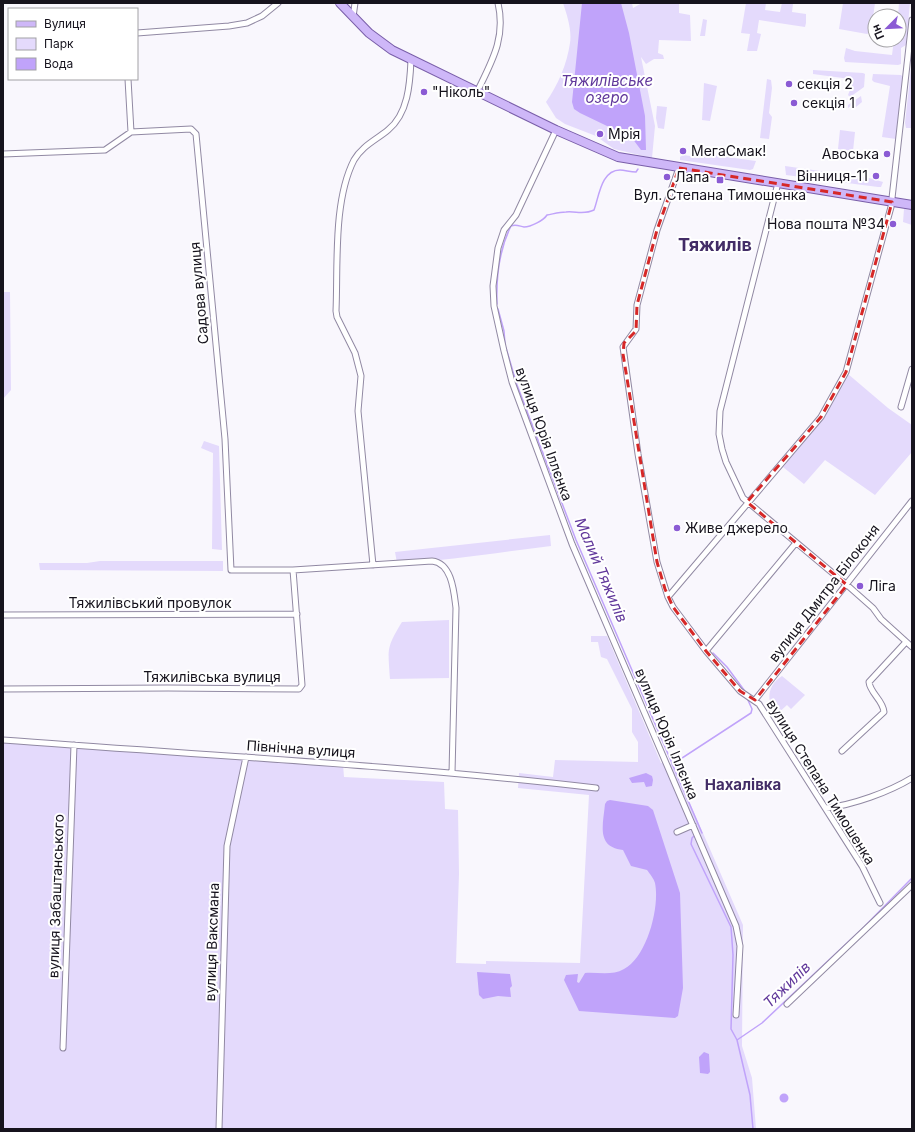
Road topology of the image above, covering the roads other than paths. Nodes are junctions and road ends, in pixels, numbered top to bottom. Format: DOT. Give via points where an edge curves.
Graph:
graph roads {
  1 [pos="278,3"];
  2 [pos="340,3"];
  3 [pos="354,3"];
  4 [pos="498,3"];
  5 [pos="353,16"];
  6 [pos="912,20"];
  7 [pos="138,33"];
  8 [pos="411,60"];
  9 [pos="128,80"];
  10 [pos="477,92"];
  11 [pos="556,130"];
  12 [pos="131,132"];
  13 [pos="3,154"];
  14 [pos="679,168"];
  15 [pos="778,183"];
  16 [pos="892,202"];
  17 [pos="912,205"];
  18 [pos="912,369"];
  19 [pos="901,407"];
  20 [pos="747,502"];
  21 [pos="912,502"];
  22 [pos="795,544"];
  23 [pos="373,565"];
  24 [pos="293,570"];
  25 [pos="847,585"];
  26 [pos="668,597"];
  27 [pos="297,614"];
  28 [pos="3,615"];
  29 [pos="906,642"];
  30 [pos="912,647"];
  31 [pos="706,651"];
  32 [pos="3,690"];
  33 [pos="755,700"];
  34 [pos="3,740"];
  35 [pos="74,745"];
  36 [pos="842,751"];
  37 [pos="246,757"];
  38 [pos="452,773"];
  39 [pos="912,778"];
  40 [pos="596,788"];
  41 [pos="826,808"];
  42 [pos="693,825"];
  43 [pos="677,832"];
  44 [pos="912,885"];
  45 [pos="880,903"];
  46 [pos="787,1004"];
  47 [pos="736,1014"];
  48 [pos="63,1048"];
  49 [pos="219,1129"];
  1 -- 7 [label="street" via="262,16 247,23"];
  2 -- 5 [label="main road"];
  3 -- 5 [label="street"];
  4 -- 10 [label="street" via="499,37 494,59"];
  5 -- 8 [label="main road" via="384,45"];
  6 -- 16 [label="street"];
  8 -- 10 [label="main road"];
  8 -- 23 [label="street" via="410,80 403,108 389,130 361,150 354,160 340,206 336,311 359,364 361,376 358,410"];
  9 -- 12 [label="street"];
  10 -- 11 [label="main road"];
  11 -- 14 [label="main road" via="618,157"];
  11 -- 42 [label="street, вулиця Юрія Іллєнка" via="516,214 504,230 494,264 494,306 509,372 547,479 572,544"];
  12 -- 13 [label="street" via="105,150"];
  12 -- 24 [label="street, Садова вулиця" via="191,129 196,134 225,439 231,570"];
  14 -- 15 [label="main road"];
  14 -- 26 [label="street, вулиця Степана Тимошенка" via="657,230 637,305 636,330 624,343 623,354 657,562"];
  15 -- 16 [label="main road"];
  15 -- 20 [label="street" via="720,411 719,434 726,462"];
  16 -- 17 [label="main road"];
  16 -- 20 [label="street" via="846,372 821,417"];
  18 -- 19 [label="street"];
  20 -- 22 [label="street"];
  20 -- 26 [label="street"];
  21 -- 25 [label="street, вулиця Дмитра Білоконя"];
  22 -- 25 [label="street"];
  22 -- 31 [label="street"];
  23 -- 24 [label="street"];
  23 -- 38 [label="street" via="438,562 448,575 456,608"];
  24 -- 27 [label="street, Тяжилівська вулиця"];
  25 -- 29 [label="street" via="874,608 881,620"];
  25 -- 33 [label="street, вулиця Дмитра Білоконя"];
  26 -- 31 [label="street, вулиця Степана Тимошенка"];
  27 -- 28 [label="street, Тяжилівський провулок"];
  27 -- 32 [label="street, Тяжилівська вулиця" via="302,685 299,689"];
  29 -- 30 [label="street"];
  29 -- 36 [label="street" via="869,682 884,706 884,712"];
  31 -- 33 [label="street, вулиця Степана Тимошенка" via="740,691"];
  33 -- 41 [label="street, вулиця Степана Тимошенка"];
  34 -- 35 [label="street, Північна вулиця"];
  35 -- 37 [label="street, Північна вулиця"];
  35 -- 48 [label="street, вулиця Забаштанського"];
  37 -- 38 [label="street, Північна вулиця"];
  37 -- 49 [label="street, вулиця Ваксмана" via="227,846"];
  38 -- 40 [label="street, Північна вулиця"];
  39 -- 41 [label="street" via="874,795 838,807"];
  41 -- 45 [label="street, вулиця Степана Тимошенка" via="862,866"];
  42 -- 43 [label="street"];
  42 -- 47 [label="street, вулиця Юрія Іллєнка" via="738,932 740,946"];
  44 -- 46 [label="street"];
}
